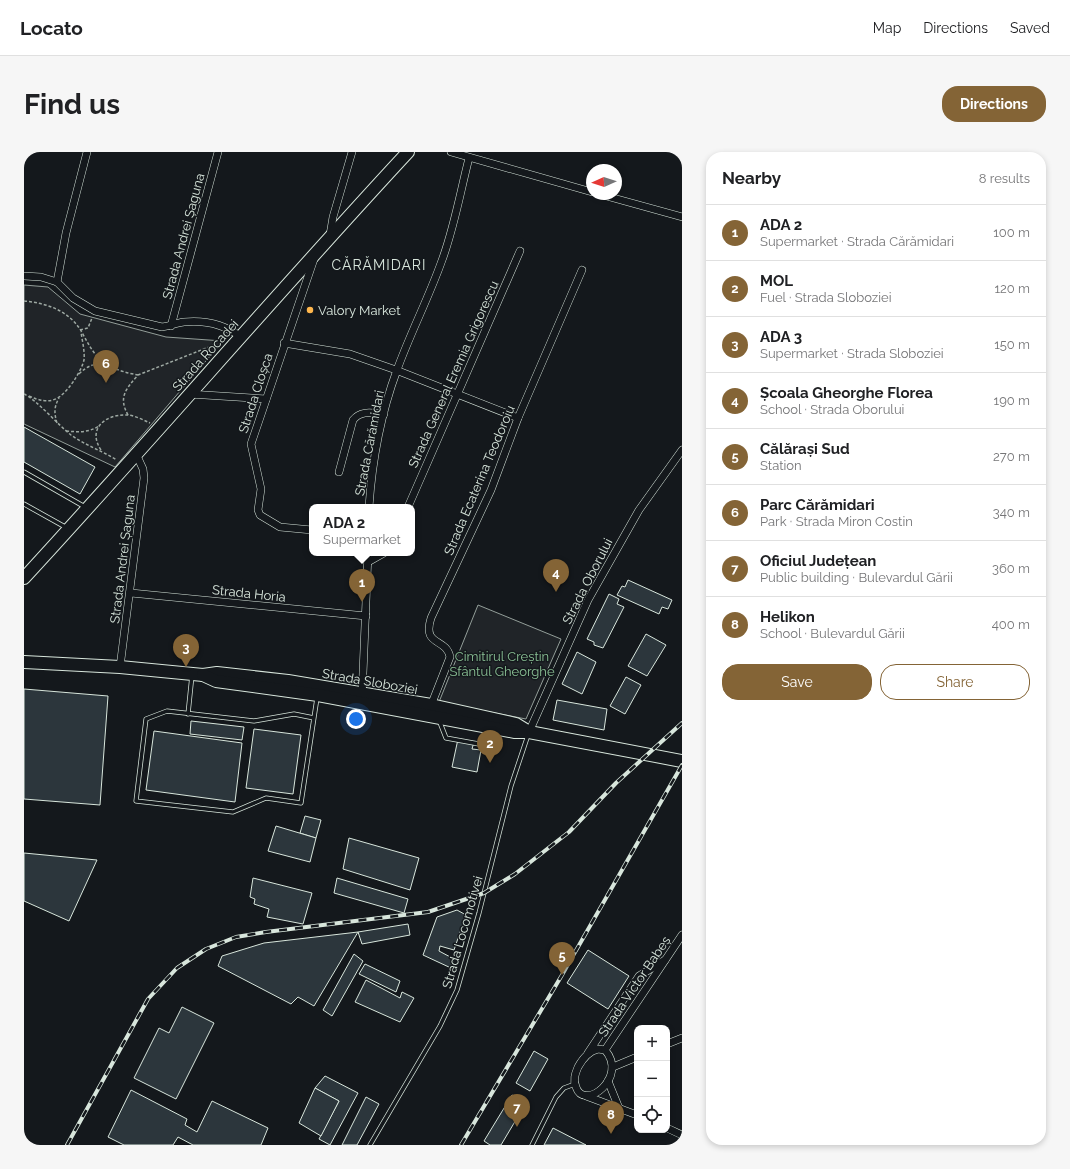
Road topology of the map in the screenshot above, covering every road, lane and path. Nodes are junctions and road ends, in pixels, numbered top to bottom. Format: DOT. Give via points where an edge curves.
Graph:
graph roads {
  1 [pos="87,152"];
  2 [pos="218,152"];
  3 [pos="352,152"];
  4 [pos="408,152"];
  5 [pos="452,152"];
  6 [pos="469,158"];
  7 [pos="586,190"];
  8 [pos="621,200"];
  9 [pos="682,217"];
  10 [pos="330,236"];
  11 [pos="520,251"];
  12 [pos="317,252"];
  13 [pos="582,270"];
  14 [pos="24,276"];
  15 [pos="58,282"];
  16 [pos="24,301"];
  17 [pos="95,311"];
  18 [pos="171,326"];
  19 [pos="80,330"];
  20 [pos="241,337"];
  21 [pos="284,343"];
  22 [pos="226,354"];
  23 [pos="104,363"];
  24 [pos="396,370"];
  25 [pos="78,375"];
  26 [pos="138,375"];
  27 [pos="24,391"];
  28 [pos="189,394"];
  29 [pos="25,395"];
  30 [pos="456,395"];
  31 [pos="59,398"];
  32 [pos="266,399"];
  33 [pos="128,414"];
  34 [pos="384,414"];
  35 [pos="518,418"];
  36 [pos="57,423"];
  37 [pos="99,426"];
  38 [pos="161,428"];
  39 [pos="66,430"];
  40 [pos="682,450"];
  41 [pos="102,451"];
  42 [pos="137,456"];
  43 [pos="127,466"];
  44 [pos="24,472"];
  45 [pos="339,472"];
  46 [pos="24,504"];
  47 [pos="369,504"];
  48 [pos="409,504"];
  49 [pos="88,509"];
  50 [pos="69,529"];
  51 [pos="309,530"];
  52 [pos="368,556"];
  53 [pos="379,556"];
  54 [pos="368,562"];
  55 [pos="24,578"];
  56 [pos="131,593"];
  57 [pos="366,616"];
  58 [pos="24,662"];
  59 [pos="120,667"];
  60 [pos="197,675"];
  61 [pos="318,695"];
  62 [pos="362,698"];
  63 [pos="433,713"];
  64 [pos="188,714"];
  65 [pos="314,718"];
  66 [pos="493,728"];
  67 [pos="529,732"];
  68 [pos="682,761"];
  69 [pos="681,938"];
  70 [pos="667,958"];
  71 [pos="682,1038"];
  72 [pos="670,1043"];
  73 [pos="605,1050"];
  74 [pos="585,1057"];
  75 [pos="634,1058"];
  76 [pos="613,1067"];
  77 [pos="608,1081"];
  78 [pos="575,1084"];
  79 [pos="585,1096"];
  80 [pos="619,1108"];
  81 [pos="634,1114"];
  82 [pos="670,1129"];
  83 [pos="682,1135"];
  84 [pos="370,1145"];
  85 [pos="532,1145"];
  1 -- 15 [label="street" via="66,233"];
  2 -- 18 [label="street, Strada Andrei Șaguna"];
  3 -- 10 [label="street"];
  4 -- 10 [label="main road, Strada Rocadei"];
  5 -- 6 [label="street"];
  6 -- 7 [label="street"];
  6 -- 24 [label="street, Strada Cărămidari" via="451,235"];
  8 -- 9 [label="street"];
  10 -- 12 [label="main road, Strada Rocadei"];
  11 -- 30 [label="street, Strada General Eremia Grigorescu"];
  12 -- 20 [label="main road, Strada Rocadei"];
  12 -- 21 [label="street, Strada Cloșca"];
  13 -- 35 [label="street, Strada Ecaterina Teodoroiu"];
  14 -- 15 [label="street"];
  15 -- 17 [label="street" via="73,298"];
  16 -- 19 [label="path" via="44,304 59,311 72,319"];
  17 -- 18 [label="street" via="146,324"];
  17 -- 19 [label="path" via="88,328"];
  18 -- 20 [label="street" via="182,322 216,324 229,328"];
  19 -- 23 [label="path" via="90,348"];
  19 -- 25 [label="path" via="84,360"];
  20 -- 22 [label="main road, Strada Rocadei"];
  21 -- 24 [label="street" via="350,354"];
  21 -- 32 [label="street, Strada Cloșca"];
  22 -- 26 [label="path" via="214,345"];
  22 -- 28 [label="main road, Strada Rocadei"];
  23 -- 25 [label="path" via="86,368"];
  23 -- 26 [label="path" via="123,372"];
  24 -- 30 [label="street"];
  24 -- 34 [label="street, Strada Cărămidari"];
  25 -- 31 [label="path"];
  26 -- 33 [label="path" via="123,397 123,406"];
  27 -- 29 [label="path"];
  28 -- 32 [label="street"];
  28 -- 38 [label="main road, Strada Rocadei"];
  29 -- 31 [label="path" via="38,400 51,401"];
  29 -- 36 [label="path"];
  30 -- 35 [label="street"];
  30 -- 48 [label="street, Strada General Eremia Grigorescu"];
  31 -- 36 [label="path" via="54,414"];
  32 -- 51 [label="street, Strada Cloșca" via="250,444 261,489 259,512 280,527"];
  33 -- 37 [label="path" via="106,419"];
  33 -- 38 [label="path"];
  34 -- 45 [label="street" via="357,415 353,420"];
  34 -- 47 [label="street, Strada Cărămidari"];
  35 -- 63 [label="street, Strada Ecaterina Teodoroiu" via="491,490 429,624 430,636 449,652 450,657"];
  36 -- 39 [label="path"];
  37 -- 39 [label="path" via="80,432"];
  37 -- 41 [label="path" via="96,442"];
  38 -- 42 [label="main road, Strada Rocadei"];
  39 -- 41 [label="path" via="86,445"];
  40 -- 67 [label="street, Strada Oborului" via="639,510 588,600"];
  41 -- 43 [label="path"];
  42 -- 43 [label="main road, Strada Rocadei"];
  42 -- 56 [label="street, Strada Andrei Șaguna" via="143,468 144,478"];
  43 -- 49 [label="main road, Strada Rocadei"];
  44 -- 49 [label="lane"];
  46 -- 50 [label="lane"];
  49 -- 50 [label="main road, Strada Rocadei"];
  50 -- 55 [label="main road, Strada Rocadei"];
  52 -- 54 [label="street"];
  53 -- 54 [label="street"];
  54 -- 57 [label="street"];
  56 -- 57 [label="street, Strada Horia"];
  56 -- 59 [label="street, Strada Andrei Șaguna"];
  57 -- 62 [label="street"];
  58 -- 59 [label="main road, Strada Sloboziei"];
  59 -- 60 [label="main road, Strada Sloboziei"];
  60 -- 61 [label="main road, Strada Sloboziei" via="216,682"];
  60 -- 62 [label="main road, Strada Sloboziei" via="217,673 288,681"];
  60 -- 64 [label="lane"];
  61 -- 62 [label="main road, Strada Sloboziei"];
  61 -- 65 [label="lane"];
  62 -- 63 [label="main road, Strada Sloboziei"];
  63 -- 66 [label="main road, Strada Sloboziei"];
  63 -- 66 [label="lane" via="446,738 479,744"];
  63 -- 67 [label="main road, Strada Sloboziei" via="516,724"];
  64 -- 65 [label="lane" via="254,721 294,714"];
  64 -- 65 [label="lane" via="167,711 146,719 136,801 233,812 266,798 301,803"];
  66 -- 67 [label="main road, Strada Sloboziei"];
  67 -- 68 [label="main road, Strada Sloboziei"];
  67 -- 84 [label="lane, Strada Locomotivei" via="511,786 457,990 440,1026"];
  69 -- 70 [label="street, Strada Victor Babeș"];
  70 -- 73 [label="street, Strada Victor Babeș"];
  70 -- 74 [label="street" via="639,976"];
  71 -- 72 [label="street"];
  73 -- 74 [label="street" via="594,1050"];
  73 -- 76 [label="street" via="612,1060"];
  74 -- 78 [label="street" via="577,1070"];
  75 -- 76 [label="street"];
  76 -- 77 [label="street"];
  77 -- 79 [label="street" via="599,1092"];
  77 -- 80 [label="street"];
  78 -- 79 [label="street" via="580,1095"];
  78 -- 85 [label="lane" via="564,1088 556,1098"];
  79 -- 80 [label="street"];
  80 -- 81 [label="street"];
  82 -- 83 [label="street"];
}
